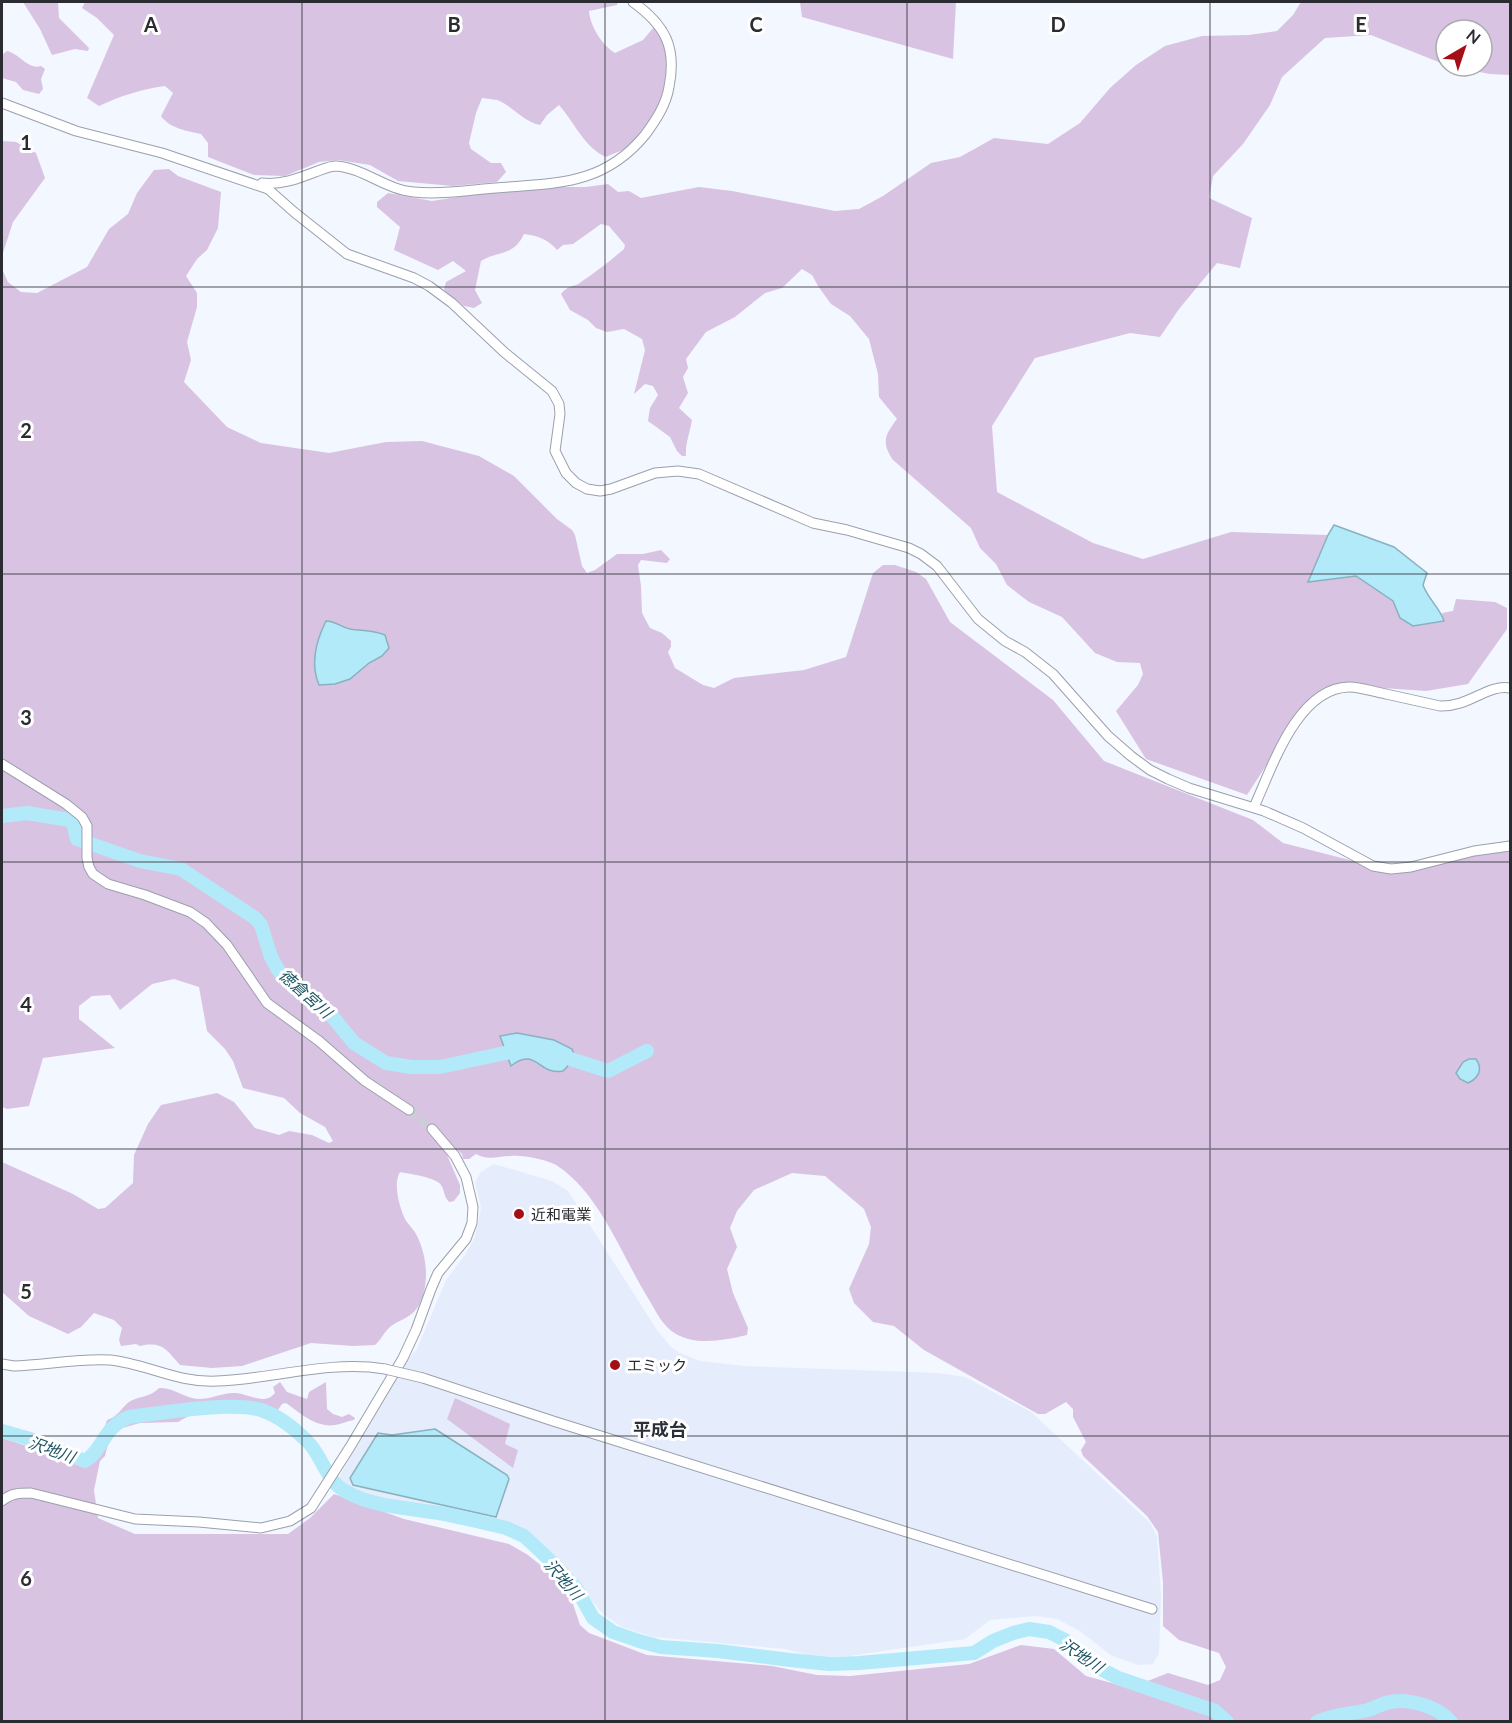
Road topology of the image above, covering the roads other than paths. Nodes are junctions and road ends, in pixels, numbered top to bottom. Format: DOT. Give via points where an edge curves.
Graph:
graph roads {
  1 [pos="633,2"];
  2 [pos="2,103"];
  3 [pos="246,181"];
  4 [pos="1510,679"];
  5 [pos="1507,688"];
  6 [pos="2,764"];
  7 [pos="1254,807"];
  8 [pos="1510,846"];
  9 [pos="409,1110"];
  10 [pos="432,1129"];
  11 [pos="2,1364"];
  12 [pos="2,1501"];
  13 [pos="1152,1610"];
  1 -- 3 [label="street" via="649,14 672,52 668,93 663,108 635,147 595,174 570,182 439,193 394,189 361,173 334,166 275,184"];
  2 -- 3 [label="street" via="76,131 162,153"];
  3 -- 7 [label="street" via="268,189 348,254 429,286 542,381 559,404 555,451 576,483 600,490 655,473 699,474 813,523 909,548 937,566 978,619 1053,674 1131,756 1179,783"];
  4 -- 5 [label="street"];
  5 -- 7 [label="street" via="1491,689 1452,706 1350,687 1321,696 1299,715"];
  6 -- 9 [label="street" via="82,817 87,826 88,867 93,874 108,884 190,912 206,923 227,945 267,1003 372,1087"];
  7 -- 8 [label="street" via="1373,866 1390,869"];
  10 -- 12 [label="street" via="455,1156 466,1177 473,1207 472,1223 466,1239 438,1274 412,1341 311,1508 282,1524 261,1528 135,1519 31,1493 16,1493"];
  11 -- 13 [label="street, bridge" via="110,1360 184,1380 202,1381 333,1366 385,1369"];
}
